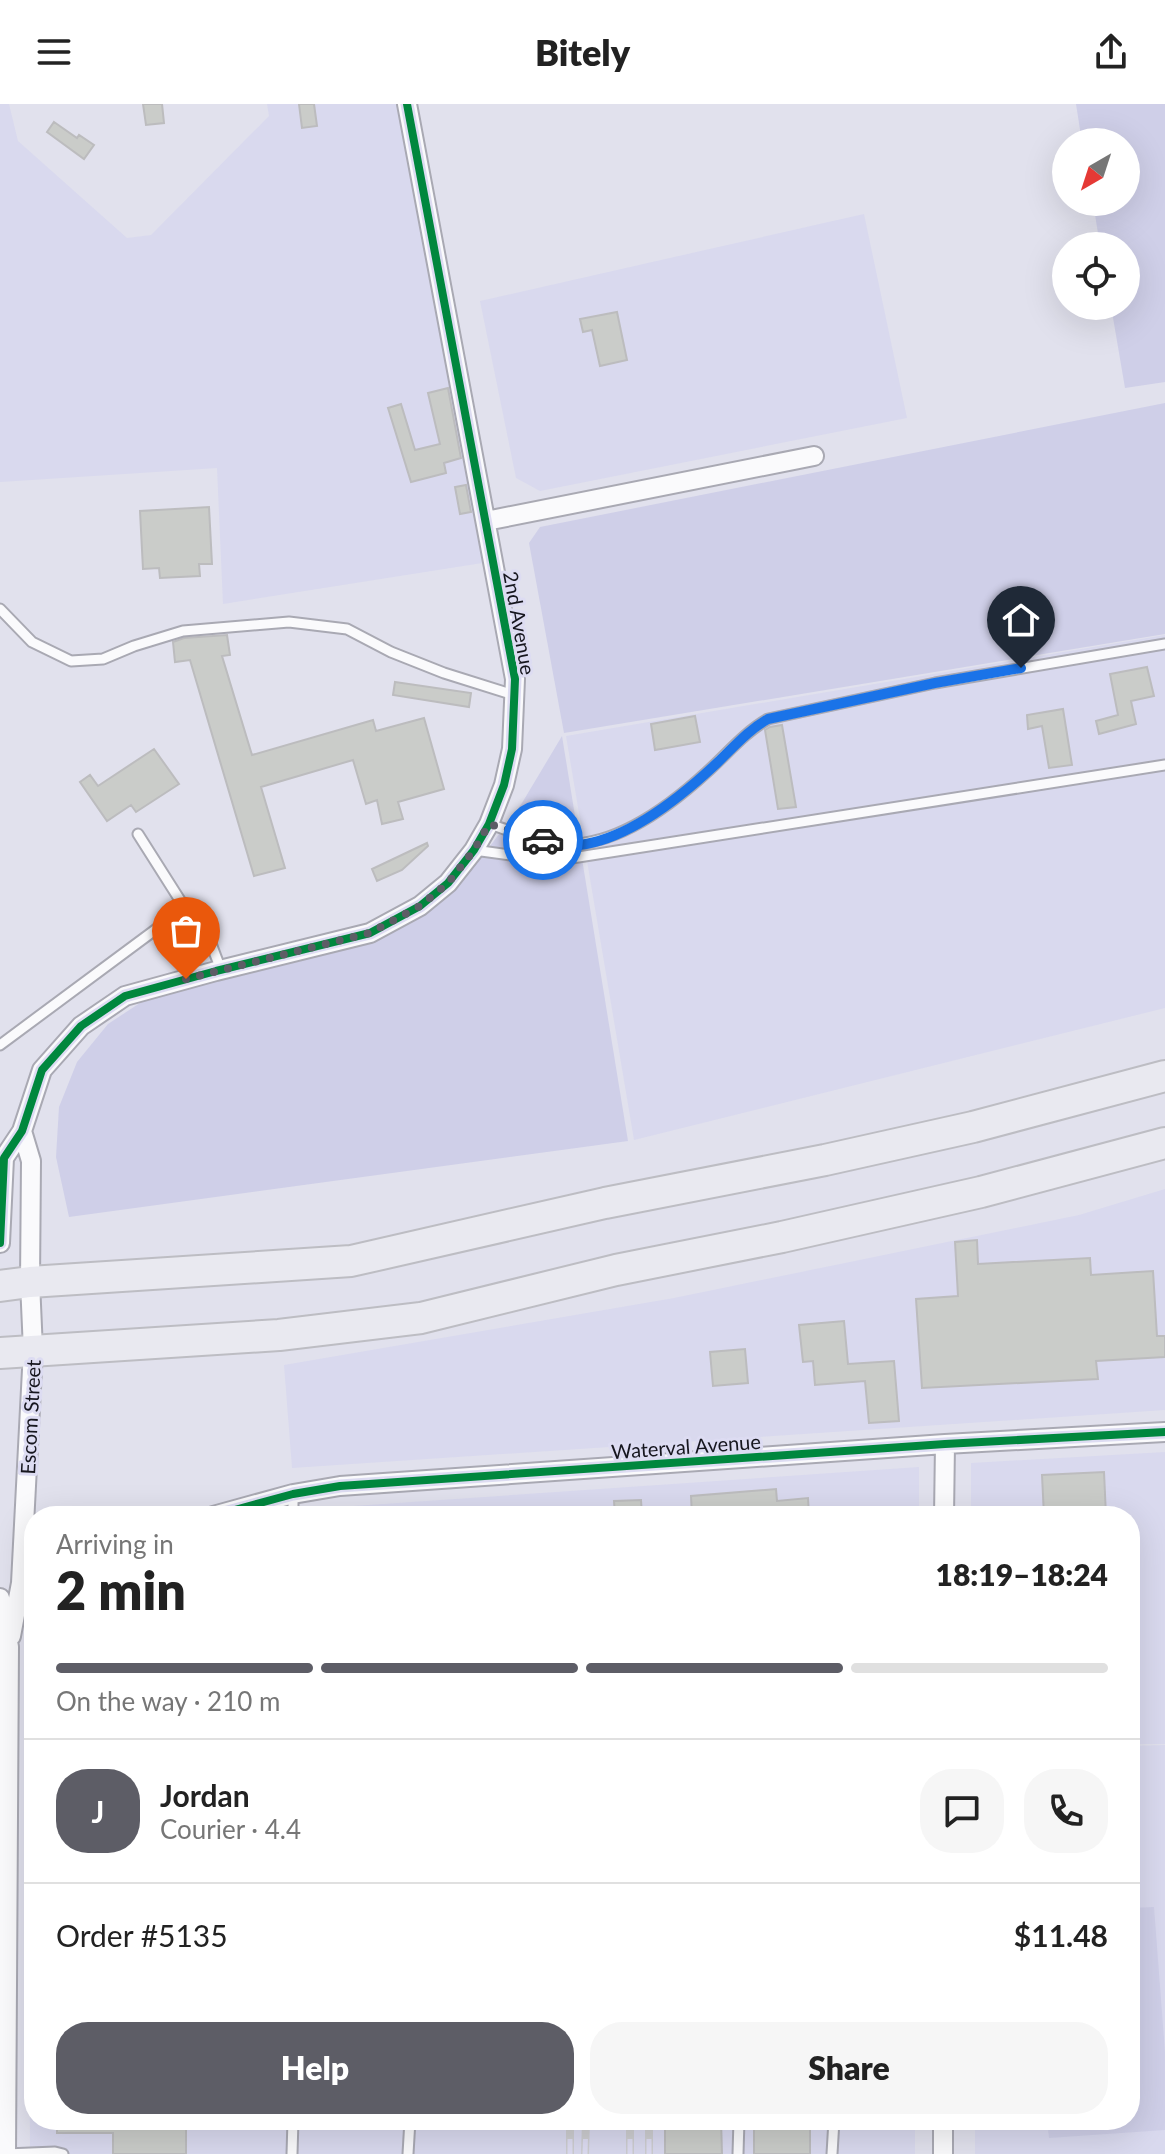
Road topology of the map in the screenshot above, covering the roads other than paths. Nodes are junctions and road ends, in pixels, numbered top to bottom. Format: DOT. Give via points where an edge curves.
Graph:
graph roads {
  1 [pos="407,104"];
  2 [pos="814,456"];
  3 [pos="486,521"];
  4 [pos="0,609"];
  5 [pos="1165,644"];
  6 [pos="514,695"];
  7 [pos="1165,765"];
  8 [pos="489,824"];
  9 [pos="138,834"];
  10 [pos="474,850"];
  11 [pos="190,916"];
  12 [pos="221,969"];
  13 [pos="0,1045"];
  14 [pos="1165,1076"];
  15 [pos="22,1131"];
  16 [pos="1165,1143"];
  17 [pos="0,1243"];
  18 [pos="30,1282"];
  19 [pos="0,1286"];
  20 [pos="33,1350"];
  21 [pos="0,1353"];
  22 [pos="1165,1432"];
  23 [pos="945,1444"];
  24 [pos="293,1494"];
  25 [pos="30,1506"];
  26 [pos="249,1506"];
  27 [pos="293,1506"];
  28 [pos="944,1506"];
  29 [pos="24,1581"];
  30 [pos="0,1586"];
  31 [pos="24,1594"];
  32 [pos="0,1598"];
  33 [pos="9,1647"];
  34 [pos="293,2130"];
  35 [pos="409,2130"];
  36 [pos="739,2130"];
  37 [pos="833,2130"];
  38 [pos="943,2130"];
  39 [pos="6,2154"];
  40 [pos="63,2154"];
  41 [pos="292,2154"];
  42 [pos="408,2154"];
  43 [pos="738,2154"];
  44 [pos="832,2154"];
  45 [pos="943,2154"];
  1 -- 3 [label="street, 2nd Avenue"];
  2 -- 3 [label="street"];
  3 -- 6 [label="street, 2nd Avenue"];
  4 -- 6 [label="lane" via="32,642 71,661 103,659 183,631 289,622 347,629 444,673"];
  5 -- 8 [label="lane" via="935,683 768,719 647,819 585,845 558,844"];
  6 -- 8 [label="street, 2nd Avenue" via="512,749"];
  7 -- 10 [label="lane" via="553,861"];
  8 -- 10 [label="street, 2nd Avenue"];
  9 -- 11 [label="lane"];
  10 -- 12 [label="street, 2nd Avenue" via="448,883 420,906 370,933"];
  11 -- 12 [label="lane" via="200,921"];
  11 -- 13 [label="lane" via="159,927"];
  12 -- 15 [label="street, 2nd Avenue" via="125,996 81,1026 42,1070"];
  14 -- 18 [label="main road" via="973,1127 351,1261"];
  15 -- 17 [label="street, 2nd Avenue" via="4,1158"];
  15 -- 18 [label="street" via="31,1161"];
  16 -- 20 [label="main road" via="981,1192 616,1270 421,1318 279,1335"];
  18 -- 19 [label="main road"];
  18 -- 20 [label="street, Escom Street"];
  20 -- 21 [label="main road"];
  20 -- 25 [label="street, Escom Street"];
  22 -- 23 [label="street, Waterval Avenue"];
  23 -- 24 [label="street, Waterval Avenue" via="340,1486"];
  23 -- 28 [label="street"];
  24 -- 26 [label="street, Waterval Avenue"];
  24 -- 27 [label="lane"];
  29 -- 30 [label="street"];
  31 -- 33 [label="street, Escom Street"];
  32 -- 33 [label="street, Escom Street"];
  33 -- 39 [label="street, Escom Street"];
  34 -- 41 [label="lane"];
  35 -- 42 [label="lane"];
  36 -- 43 [label="lane"];
  37 -- 44 [label="lane"];
  38 -- 45 [label="street"];
  39 -- 40 [label="lane"];
}
